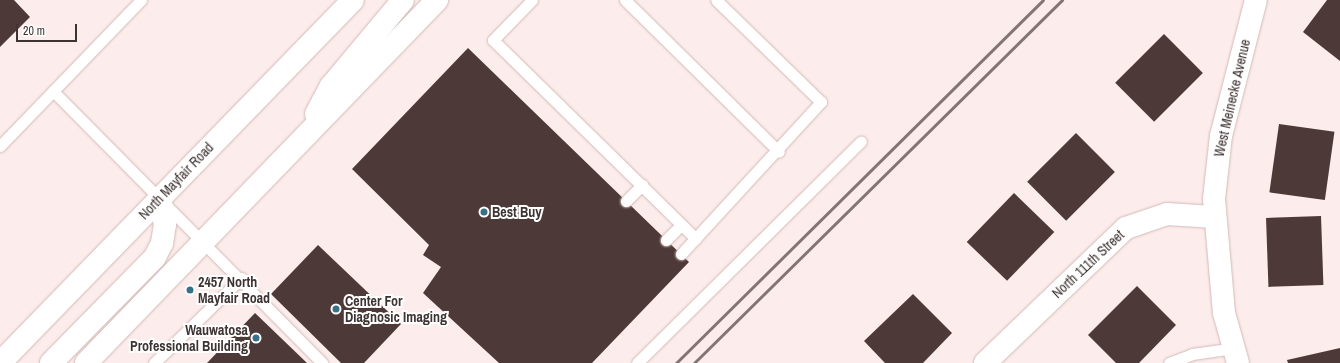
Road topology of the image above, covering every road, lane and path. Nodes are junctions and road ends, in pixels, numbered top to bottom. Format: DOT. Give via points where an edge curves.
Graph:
graph roads {
  1 [pos="141,0"];
  2 [pos="352,0"];
  3 [pos="403,0"];
  4 [pos="437,0"];
  5 [pos="532,0"];
  6 [pos="625,0"];
  7 [pos="716,0"];
  8 [pos="1256,0"];
  9 [pos="53,91"];
  10 [pos="304,138"];
  11 [pos="861,142"];
  12 [pos="0,146"];
  13 [pos="779,152"];
  14 [pos="642,185"];
  15 [pos="160,197"];
  16 [pos="626,201"];
  17 [pos="1214,217"];
  18 [pos="681,225"];
  19 [pos="696,239"];
  20 [pos="204,240"];
  21 [pos="666,240"];
  22 [pos="681,254"];
  23 [pos="241,278"];
  24 [pos="1236,355"];
  25 [pos="0,363"];
  26 [pos="51,363"];
  27 [pos="86,363"];
  28 [pos="154,363"];
  29 [pos="322,363"];
  30 [pos="638,363"];
  31 [pos="985,363"];
  32 [pos="1169,363"];
  1 -- 9 [label="lane"];
  2 -- 15 [label="main road, North Mayfair Road"];
  3 -- 10 [label="main road" via="331,86"];
  4 -- 10 [label="main road"];
  5 -- 14 [label="lane" via="493,40"];
  6 -- 13 [label="lane"];
  7 -- 13 [label="lane" via="821,102"];
  8 -- 17 [label="main road, West Meinecke Avenue" via="1220,136"];
  9 -- 12 [label="lane"];
  9 -- 15 [label="lane"];
  10 -- 20 [label="main road"];
  11 -- 30 [label="lane"];
  13 -- 19 [label="lane"];
  14 -- 16 [label="lane"];
  14 -- 18 [label="lane"];
  15 -- 20 [label="lane"];
  15 -- 25 [label="main road, North Mayfair Road"];
  15 -- 26 [label="main road" via="164,225 162,243 155,257"];
  17 -- 24 [label="main road, West Meinecke Avenue" via="1224,313"];
  17 -- 31 [label="main road, North 111th Street" via="1167,214 1126,228"];
  18 -- 19 [label="lane"];
  18 -- 21 [label="lane"];
  19 -- 22 [label="lane"];
  20 -- 23 [label="lane"];
  20 -- 27 [label="main road"];
  23 -- 28 [label="lane"];
  23 -- 29 [label="lane"];
  24 -- 32 [label="lane" via="1192,354"];
}
